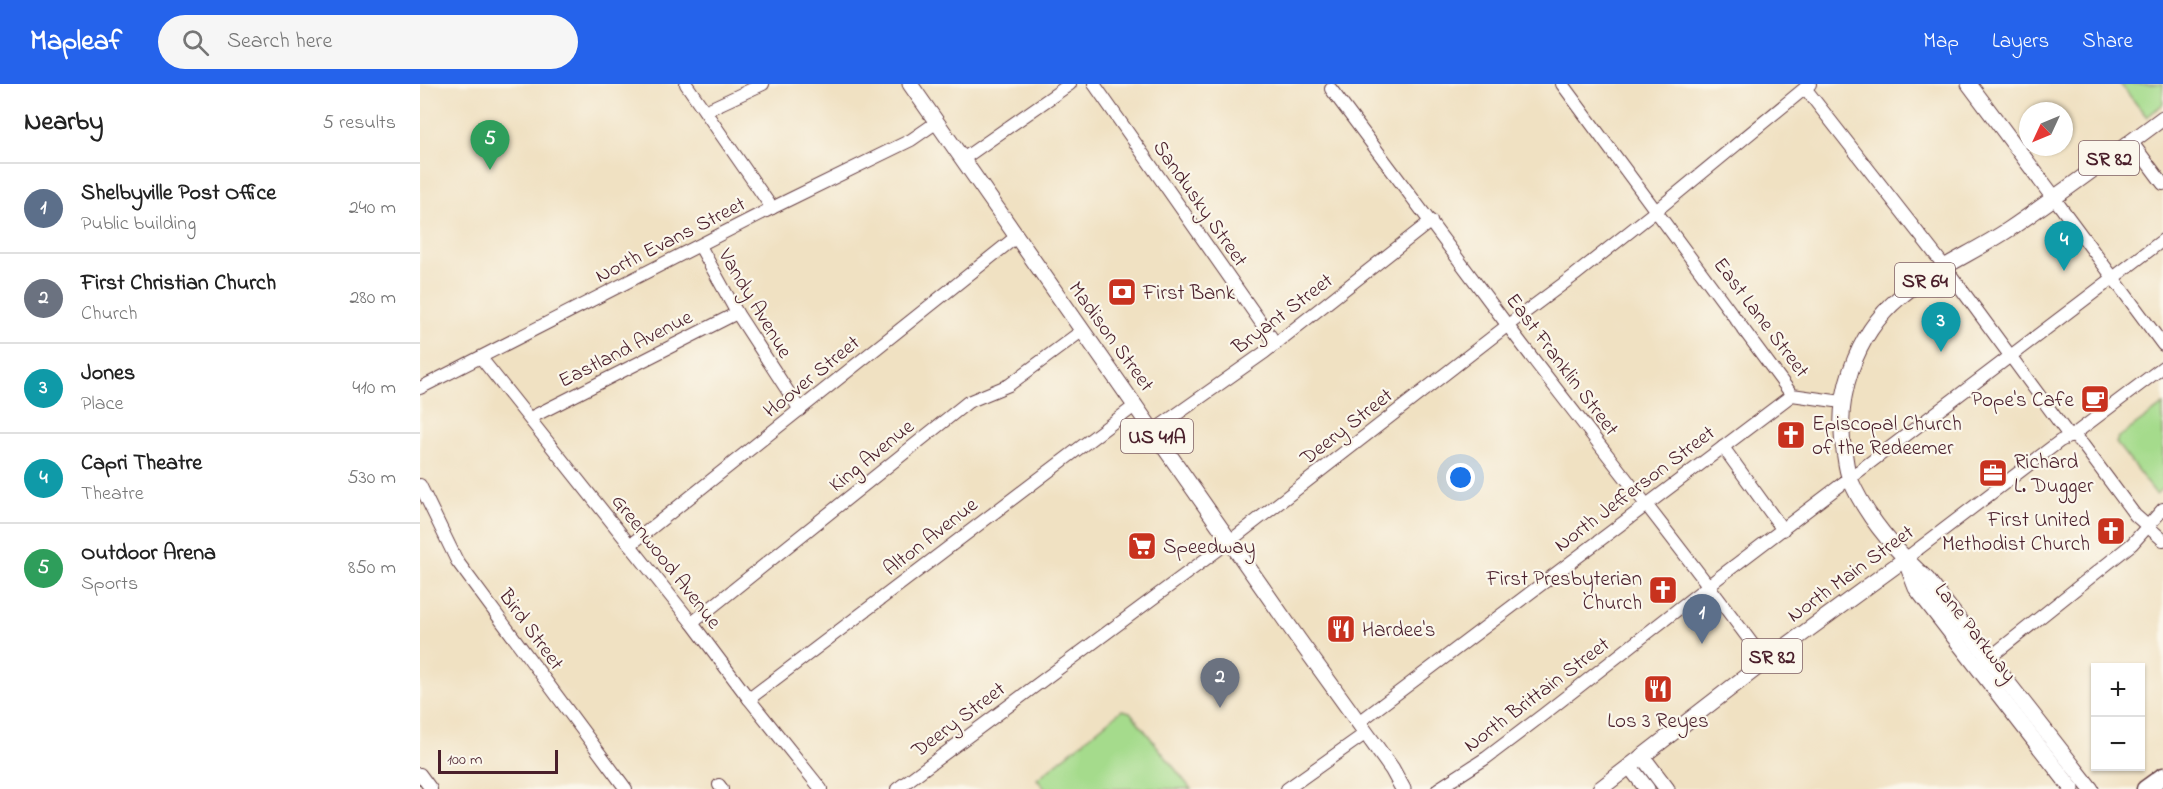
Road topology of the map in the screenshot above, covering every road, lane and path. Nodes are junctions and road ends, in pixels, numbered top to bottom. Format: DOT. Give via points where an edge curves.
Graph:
graph roads {
  1 [pos="686,84"];
  2 [pos="763,84"];
  3 [pos="910,84"];
  4 [pos="1070,84"];
  5 [pos="1094,84"];
  6 [pos="1562,84"];
  7 [pos="1969,84"];
  8 [pos="1808,86"];
  9 [pos="1330,89"];
  10 [pos="705,111"];
  11 [pos="2163,118"];
  12 [pos="937,123"];
  13 [pos="2131,141"];
  14 [pos="963,159"];
  15 [pos="2163,184"];
  16 [pos="2054,198"];
  17 [pos="772,208"];
  18 [pos="1657,210"];
  19 [pos="1431,221"];
  20 [pos="1016,237"];
  21 [pos="2163,240"];
  22 [pos="699,246"];
  23 [pos="1945,267"];
  24 [pos="2112,277"];
  25 [pos="737,313"];
  26 [pos="1508,325"];
  27 [pos="1083,330"];
  28 [pos="1276,344"];
  29 [pos="2163,345"];
  30 [pos="2010,356"];
  31 [pos="482,358"];
  32 [pos="2163,368"];
  33 [pos="420,388"];
  34 [pos="1792,395"];
  35 [pos="1842,402"];
  36 [pos="1136,405"];
  37 [pos="800,410"];
  38 [pos="530,418"];
  39 [pos="1153,431"];
  40 [pos="2071,436"];
  41 [pos="1723,447"];
  42 [pos="1849,478"];
  43 [pos="420,485"];
  44 [pos="1646,505"];
  45 [pos="2163,509"];
  46 [pos="2147,528"];
  47 [pos="1783,530"];
  48 [pos="2163,540"];
  49 [pos="1230,541"];
  50 [pos="630,546"];
  51 [pos="1905,559"];
  52 [pos="1708,585"];
  53 [pos="692,622"];
  54 [pos="1765,661"];
  55 [pos="1983,662"];
  56 [pos="749,699"];
  57 [pos="1362,728"];
  58 [pos="2047,745"];
  59 [pos="1642,756"];
  60 [pos="1630,766"];
  61 [pos="420,774"];
  62 [pos="2163,776"];
  63 [pos="431,789"];
  64 [pos="626,789"];
  65 [pos="821,789"];
  66 [pos="897,789"];
  67 [pos="1287,789"];
  68 [pos="1403,789"];
  69 [pos="1438,789"];
  70 [pos="1600,789"];
  71 [pos="1647,789"];
  72 [pos="1667,789"];
  73 [pos="2072,789"];
  74 [pos="2091,789"];
  75 [pos="2145,789"];
  1 -- 10 [label="street"];
  2 -- 10 [label="street"];
  3 -- 12 [label="main road, Madison Street / US 41A"];
  4 -- 14 [label="street"];
  5 -- 28 [label="street, Sandusky Street"];
  6 -- 18 [label="street, East Lane Street"];
  7 -- 16 [label="main road"];
  8 -- 18 [label="street, Deery Street"];
  8 -- 23 [label="street"];
  9 -- 19 [label="street, East Franklin Street"];
  10 -- 17 [label="street"];
  11 -- 13 [label="main road, SR 82"];
  12 -- 14 [label="main road, Madison Street / US 41A"];
  12 -- 17 [label="street, North Evans Street" via="911,140"];
  13 -- 15 [label="street"];
  13 -- 16 [label="main road, SR 82"];
  14 -- 20 [label="main road, Madison Street / US 41A"];
  16 -- 23 [label="main road, SR 64"];
  16 -- 24 [label="street"];
  17 -- 22 [label="street, North Evans Street"];
  18 -- 26 [label="street, Deery Street"];
  18 -- 34 [label="street, East Lane Street"];
  19 -- 26 [label="street, East Franklin Street"];
  19 -- 28 [label="street, Bryant Street"];
  20 -- 27 [label="main road, Madison Street / US 41A"];
  20 -- 37 [label="street, Hoover Street"];
  21 -- 24 [label="street, North Brittain Street"];
  22 -- 25 [label="street, Vandy Avenue"];
  22 -- 31 [label="street, North Evans Street"];
  23 -- 30 [label="street"];
  23 -- 35 [label="main road, SR 64" via="1900,297 1876,321 1854,360"];
  24 -- 29 [label="street"];
  24 -- 30 [label="street, North Brittain Street"];
  25 -- 37 [label="street, Vandy Avenue"];
  25 -- 38 [label="street, Eastland Avenue"];
  26 -- 44 [label="street, East Franklin Street"];
  26 -- 49 [label="street, Deery Street"];
  27 -- 36 [label="main road, Madison Street / US 41A"];
  27 -- 53 [label="street, King Avenue" via="1009,385 968,402"];
  28 -- 39 [label="street, Bryant Street"];
  30 -- 40 [label="street"];
  30 -- 42 [label="street, North Brittain Street"];
  31 -- 33 [label="street, North Evans Street"];
  31 -- 38 [label="street, Greenwood Avenue"];
  32 -- 40 [label="street, North Main Street"];
  34 -- 35 [label="street, East Lane Street"];
  34 -- 41 [label="street, North Jefferson Street"];
  35 -- 42 [label="main road, SR 64" via="1842,443"];
  36 -- 39 [label="main road, Madison Street / US 41A"];
  36 -- 56 [label="street, Alton Avenue"];
  37 -- 50 [label="street, Hoover Street"];
  38 -- 50 [label="street, Greenwood Avenue"];
  39 -- 49 [label="main road, Madison Street / US 41A"];
  40 -- 46 [label="street" via="2083,445"];
  40 -- 51 [label="street, North Main Street"];
  41 -- 44 [label="street, North Jefferson Street"];
  41 -- 47 [label="street"];
  42 -- 47 [label="street, North Brittain Street"];
  42 -- 51 [label="main road, SR 64" via="1867,511"];
  43 -- 64 [label="street, Bird Street" via="457,561"];
  44 -- 52 [label="street, East Franklin Street"];
  44 -- 57 [label="street, North Jefferson Street"];
  45 -- 46 [label="street"];
  46 -- 48 [label="street"];
  46 -- 55 [label="street"];
  47 -- 52 [label="street, North Brittain Street"];
  49 -- 57 [label="main road, Madison Street / US 41A"];
  49 -- 66 [label="street, Deery Street"];
  50 -- 53 [label="street, Greenwood Avenue"];
  51 -- 54 [label="main road, North Main Street / SR 82"];
  51 -- 55 [label="main road, Lane Parkway / SR 64" via="1927,579"];
  52 -- 54 [label="street, East Franklin Street"];
  52 -- 69 [label="street, North Brittain Street" via="1486,758"];
  53 -- 56 [label="street, Greenwood Avenue"];
  54 -- 59 [label="main road, North Main Street / SR 82"];
  55 -- 58 [label="main road, Lane Parkway / SR 64"];
  56 -- 65 [label="street, Greenwood Avenue"];
  57 -- 67 [label="street, North Jefferson Street"];
  57 -- 68 [label="main road, Madison Street / US 41A"];
  58 -- 73 [label="main road, Lane Parkway / SR 64"];
  58 -- 74 [label="main road, Lane Parkway / SR 64"];
  59 -- 60 [label="main road, North Main Street / SR 82"];
  59 -- 72 [label="main road"];
  60 -- 70 [label="main road, North Main Street"];
  60 -- 71 [label="main road"];
  61 -- 63 [label="street"];
  62 -- 75 [label="highway"];
}
